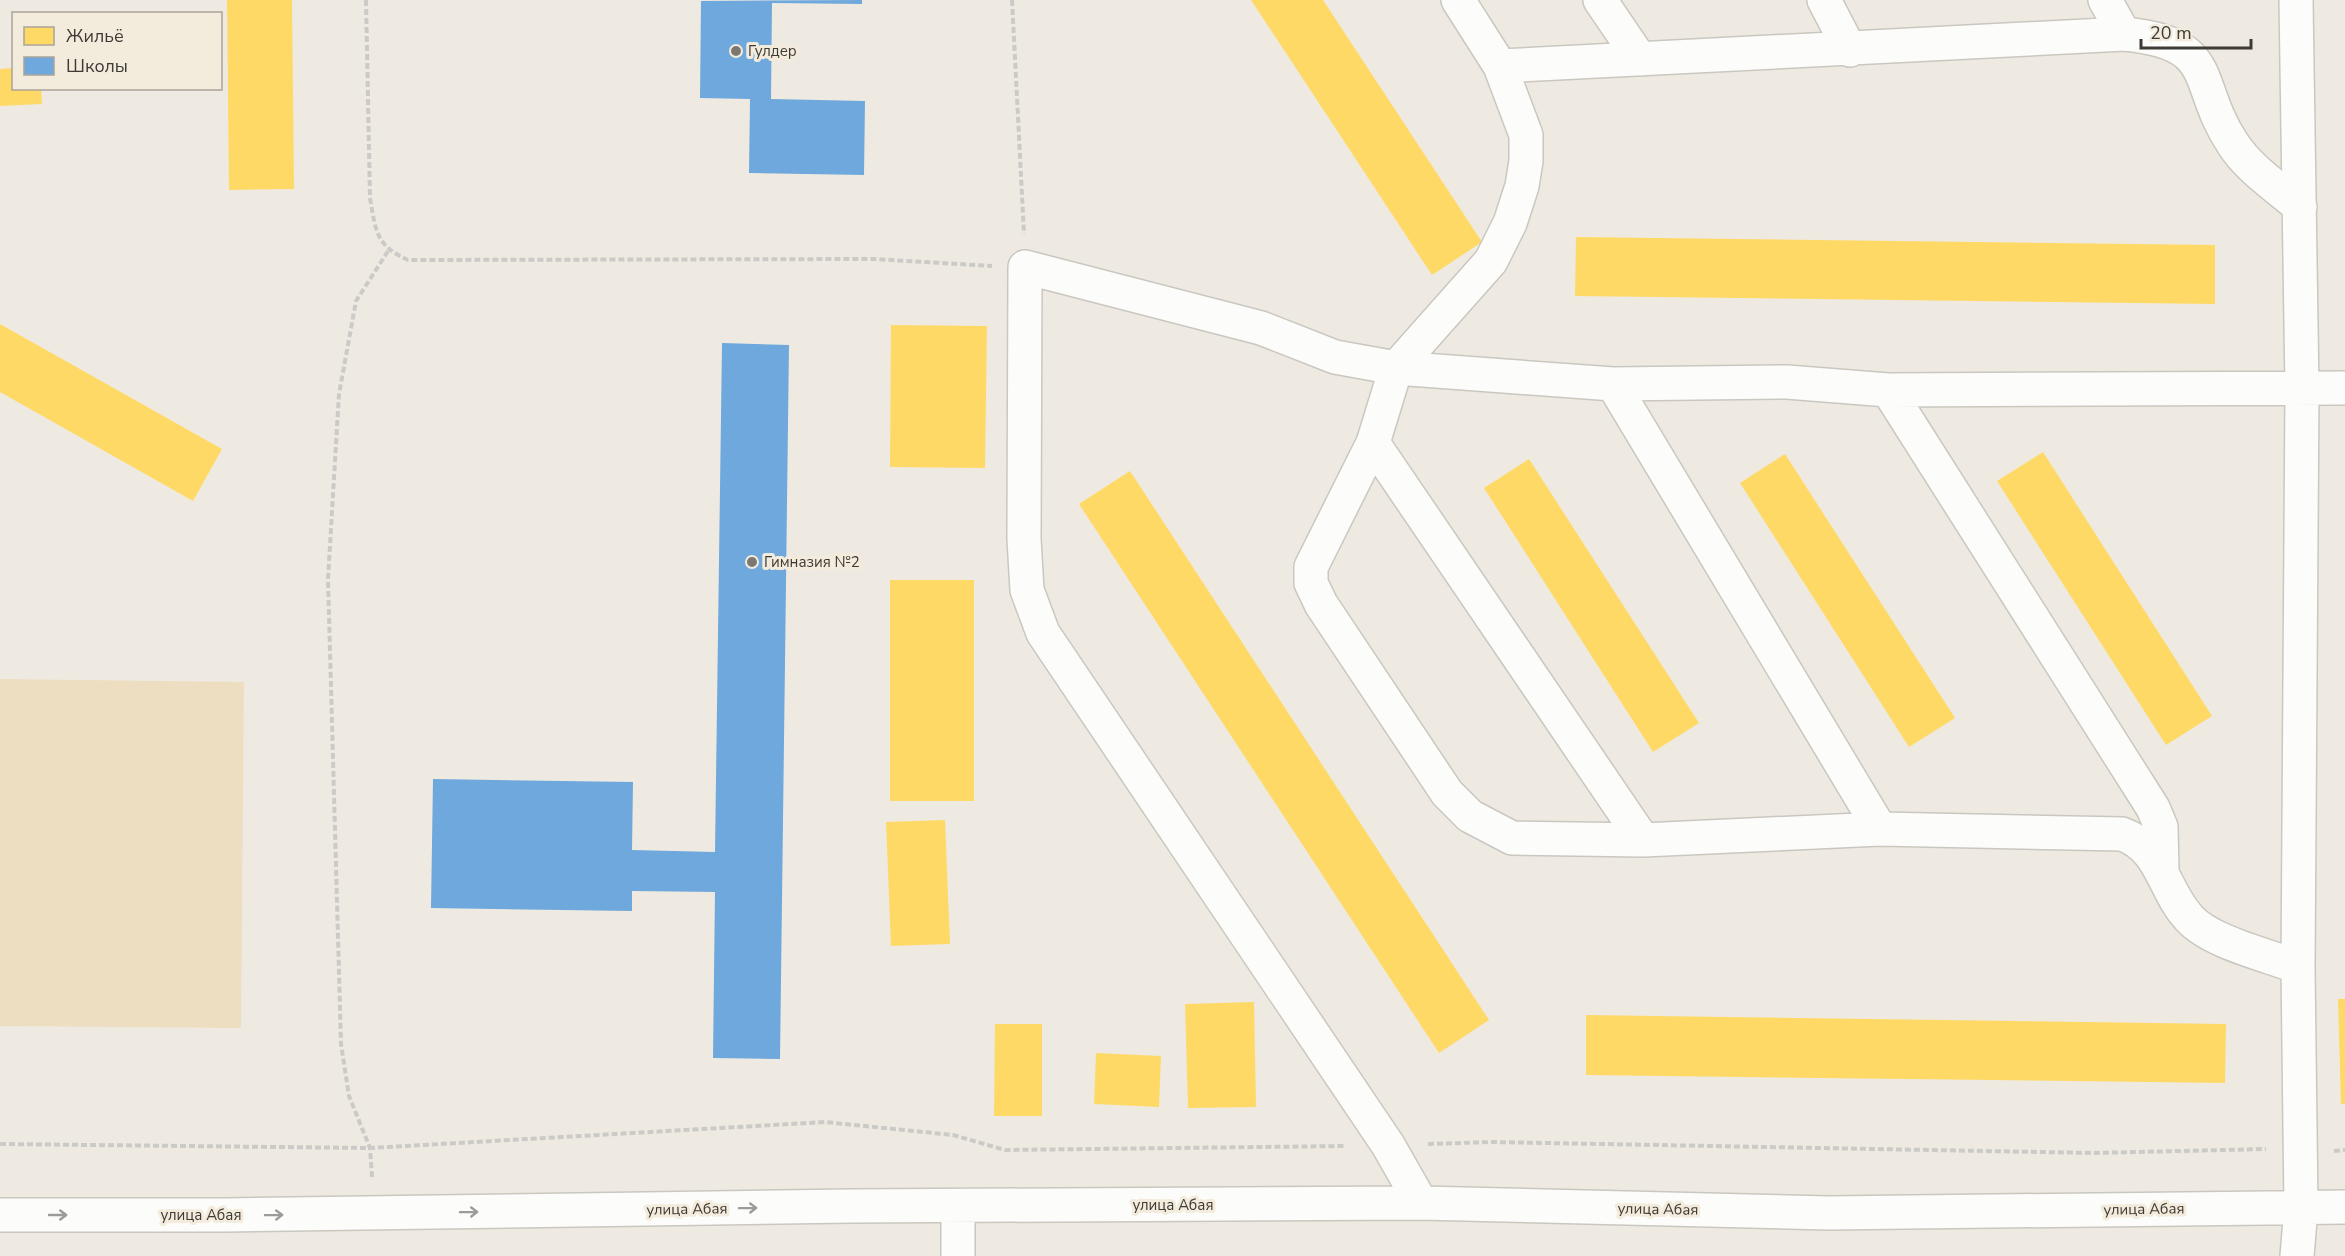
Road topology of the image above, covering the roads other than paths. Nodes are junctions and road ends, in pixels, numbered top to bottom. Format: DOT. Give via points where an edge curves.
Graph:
graph roads {
  1 [pos="1458,0"];
  2 [pos="1600,0"];
  3 [pos="1824,0"];
  4 [pos="2106,0"];
  5 [pos="2296,0"];
  6 [pos="2124,34"];
  7 [pos="1850,50"];
  8 [pos="1640,59"];
  9 [pos="1500,66"];
  10 [pos="2300,207"];
  11 [pos="1396,368"];
  12 [pos="1613,384"];
  13 [pos="2345,388"];
  14 [pos="2302,389"];
  15 [pos="1888,390"];
  16 [pos="1373,443"];
  17 [pos="1880,829"];
  18 [pos="1643,840"];
  19 [pos="2162,870"];
  20 [pos="2298,967"];
  21 [pos="1421,1203"];
  22 [pos="958,1206"];
  23 [pos="2345,1207"];
  24 [pos="2301,1208"];
  25 [pos="0,1215"];
  26 [pos="957,1256"];
  27 [pos="2297,1256"];
  1 -- 9 [label="street"];
  2 -- 8 [label="street"];
  3 -- 7 [label="street"];
  4 -- 6 [label="street"];
  5 -- 10 [label="street"];
  6 -- 7 [label="street"];
  6 -- 10 [label="street" via="2173,43 2191,57 2204,76 2232,144 2250,165"];
  7 -- 8 [label="street"];
  8 -- 9 [label="street"];
  9 -- 11 [label="street" via="1526,135 1523,178 1510,224 1491,261"];
  10 -- 14 [label="street"];
  11 -- 12 [label="street"];
  11 -- 16 [label="street"];
  11 -- 21 [label="street" via="1335,357 1261,328 1025,267 1024,539 1027,590 1043,633 1388,1145"];
  12 -- 15 [label="street" via="1787,382"];
  12 -- 17 [label="street"];
  13 -- 14 [label="street"];
  14 -- 15 [label="street"];
  14 -- 20 [label="street"];
  15 -- 19 [label="street" via="2153,808 2161,827"];
  16 -- 18 [label="street"];
  16 -- 18 [label="street" via="1311,567 1311,583 1321,604 1447,793 1470,816 1512,838"];
  17 -- 18 [label="street"];
  17 -- 19 [label="street" via="2122,834 2137,839"];
  19 -- 20 [label="street" via="2180,907 2203,930"];
  20 -- 24 [label="street"];
  21 -- 22 [label="street, улица Абая"];
  21 -- 24 [label="street, улица Абая" via="1828,1213"];
  25 -- 22 [label="street, улица Абая, one-way"];
  22 -- 26 [label="street"];
  23 -- 24 [label="street, улица Абая"];
  24 -- 27 [label="street"];
}
